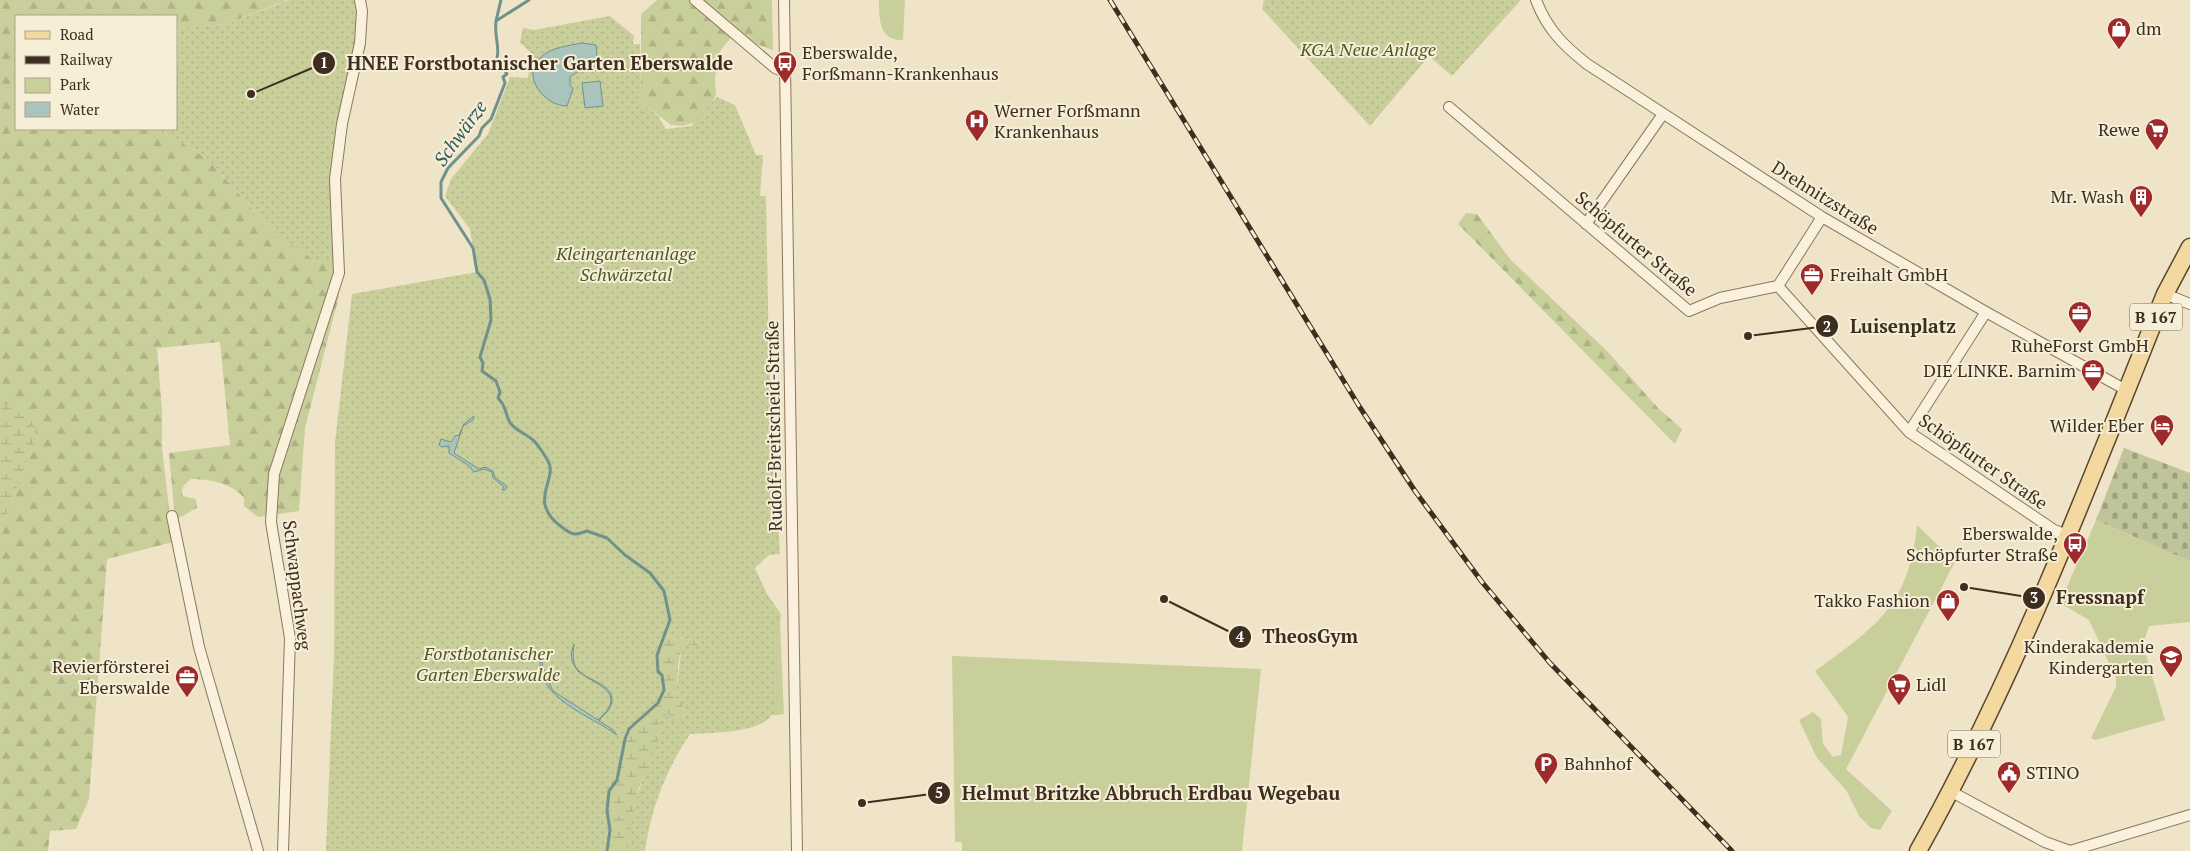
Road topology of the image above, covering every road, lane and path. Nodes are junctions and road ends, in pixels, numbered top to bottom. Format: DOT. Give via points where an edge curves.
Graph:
graph roads {
  1 [pos="360,0"];
  2 [pos="695,0"];
  3 [pos="784,0"];
  4 [pos="1536,0"];
  5 [pos="785,72"];
  6 [pos="1449,107"];
  7 [pos="1663,114"];
  8 [pos="1822,217"];
  9 [pos="1586,224"];
  10 [pos="2190,247"];
  11 [pos="1778,286"];
  12 [pos="2165,294"];
  13 [pos="2190,304"];
  14 [pos="1986,312"];
  15 [pos="2126,390"];
  16 [pos="1908,432"];
  17 [pos="172,516"];
  18 [pos="2067,536"];
  19 [pos="1950,791"];
  20 [pos="2190,816"];
  21 [pos="2042,847"];
  22 [pos="258,851"];
  23 [pos="283,851"];
  24 [pos="797,851"];
  25 [pos="1918,851"];
  1 -- 23 [label="street, Schwappachweg" via="360,43 342,124 335,179 339,273 274,474 271,522 290,638"];
  2 -- 5 [label="street" via="775,68"];
  3 -- 5 [label="street, Rudolf-Breitscheid-Straße"];
  4 -- 7 [label="street, Drehnitzstraße" via="1548,27 1560,42 1587,64"];
  5 -- 24 [label="street, Rudolf-Breitscheid-Straße"];
  6 -- 9 [label="street, Schöpfurter Straße"];
  7 -- 8 [label="street, Drehnitzstraße"];
  7 -- 9 [label="street"];
  8 -- 11 [label="street"];
  8 -- 14 [label="street, Drehnitzstraße"];
  9 -- 11 [label="street, Schöpfurter Straße" via="1689,311 1720,298"];
  10 -- 12 [label="main road, B 167"];
  11 -- 16 [label="street, Schöpfurter Straße"];
  12 -- 13 [label="street"];
  12 -- 15 [label="main road, B 167"];
  14 -- 15 [label="street, Drehnitzstraße"];
  14 -- 16 [label="street"];
  15 -- 18 [label="main road, B 167"];
  16 -- 18 [label="street, Schöpfurter Straße"];
  17 -- 22 [label="street" via="199,647"];
  18 -- 19 [label="main road, B 167" via="2010,668"];
  19 -- 21 [label="street"];
  19 -- 25 [label="main road, B 167"];
  20 -- 21 [label="street" via="2070,851"];
}
